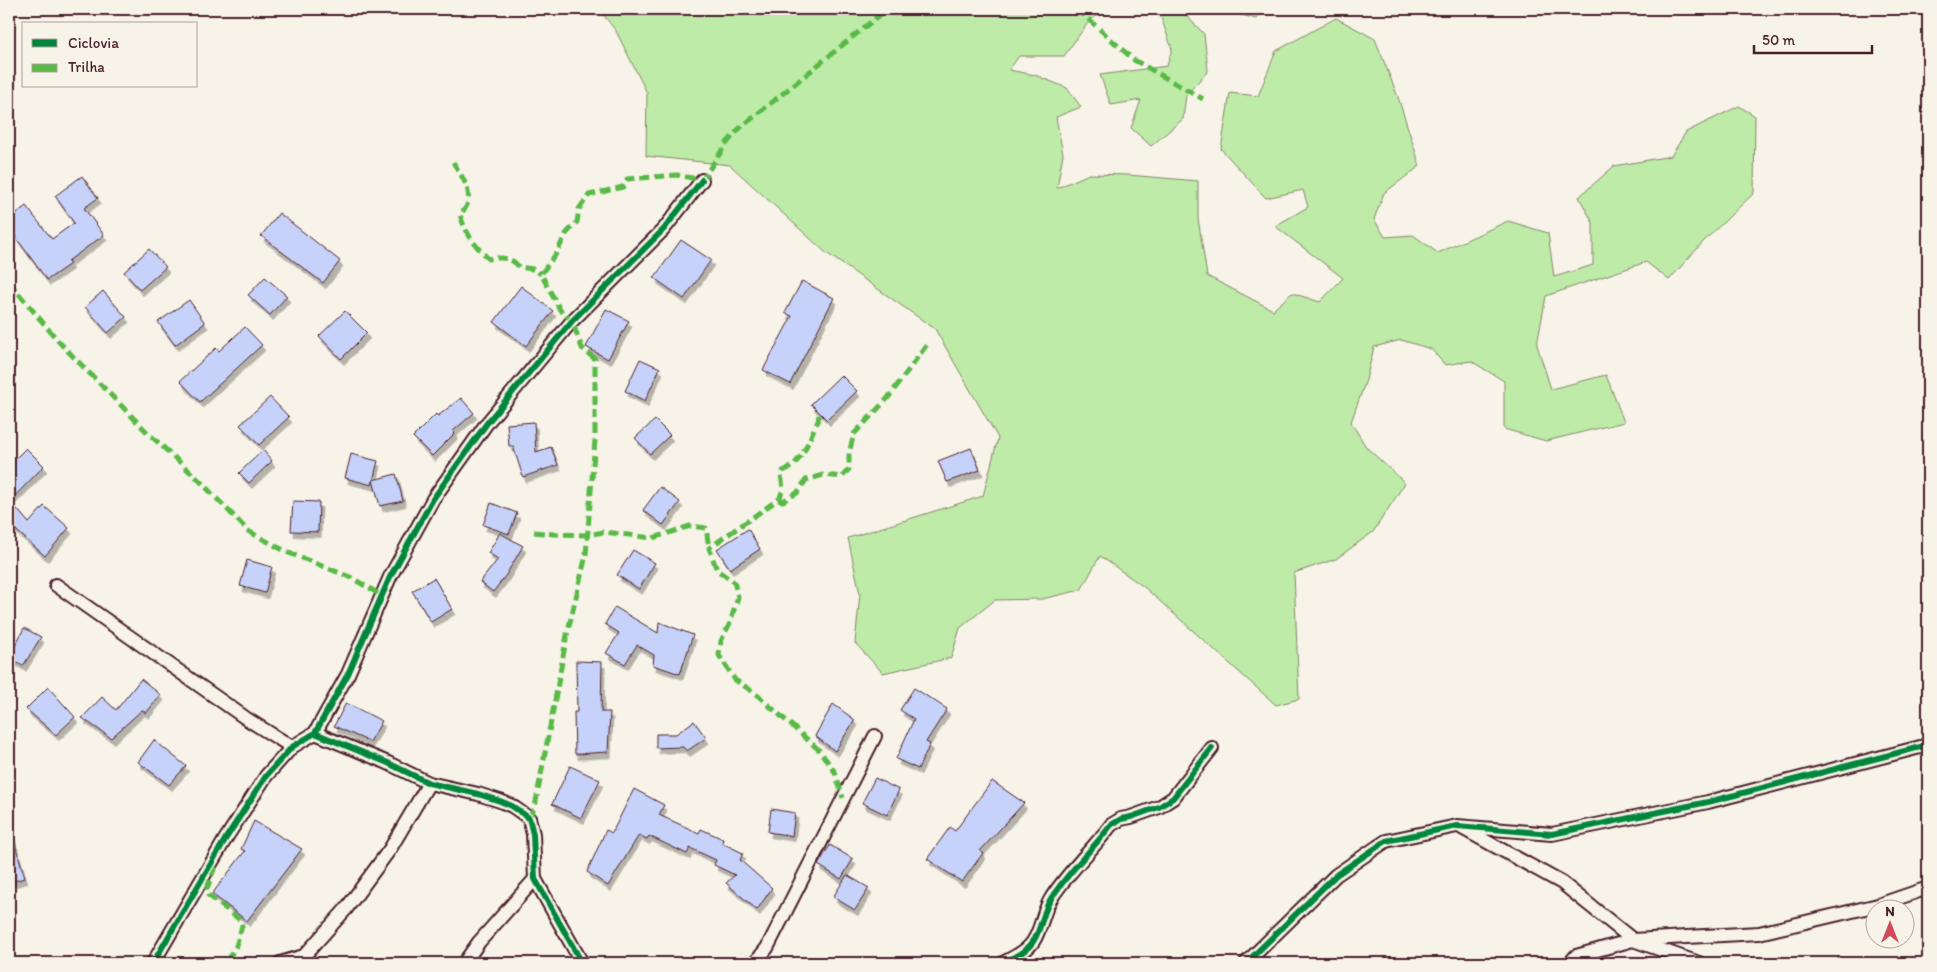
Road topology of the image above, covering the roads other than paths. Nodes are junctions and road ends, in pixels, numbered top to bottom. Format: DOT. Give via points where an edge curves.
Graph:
graph roads {
  1 [pos="702,180"];
  2 [pos="56,586"];
  3 [pos="315,733"];
  4 [pos="875,736"];
  5 [pos="1928,745"];
  6 [pos="292,747"];
  7 [pos="1212,748"];
  8 [pos="429,783"];
  9 [pos="1457,826"];
  10 [pos="535,879"];
  11 [pos="1928,888"];
  12 [pos="1633,940"];
  13 [pos="153,963"];
  14 [pos="280,963"];
  15 [pos="464,963"];
  16 [pos="582,963"];
  17 [pos="755,963"];
  18 [pos="1003,963"];
  19 [pos="1246,963"];
  20 [pos="1570,963"];
  21 [pos="1699,963"];
  1 -- 3 [label="street" via="664,230 572,321 487,423 433,499 390,577 348,674"];
  2 -- 6 [label="street"];
  3 -- 6 [label="street"];
  3 -- 8 [label="street"];
  4 -- 17 [label="street" via="767,948"];
  5 -- 9 [label="street" via="1708,802 1552,834"];
  6 -- 13 [label="street" via="246,804"];
  7 -- 18 [label="street" via="1173,798 1111,825 1052,897 1035,940"];
  8 -- 10 [label="street" via="500,801 529,818"];
  8 -- 14 [label="street" via="390,849 340,916 304,956"];
  9 -- 12 [label="street" via="1562,883"];
  9 -- 19 [label="street" via="1386,841 1356,860 1336,875"];
  10 -- 15 [label="street"];
  10 -- 16 [label="street"];
  11 -- 12 [label="street" via="1878,905 1758,933"];
  12 -- 20 [label="street" via="1576,956"];
  12 -- 21 [label="street"];
}
